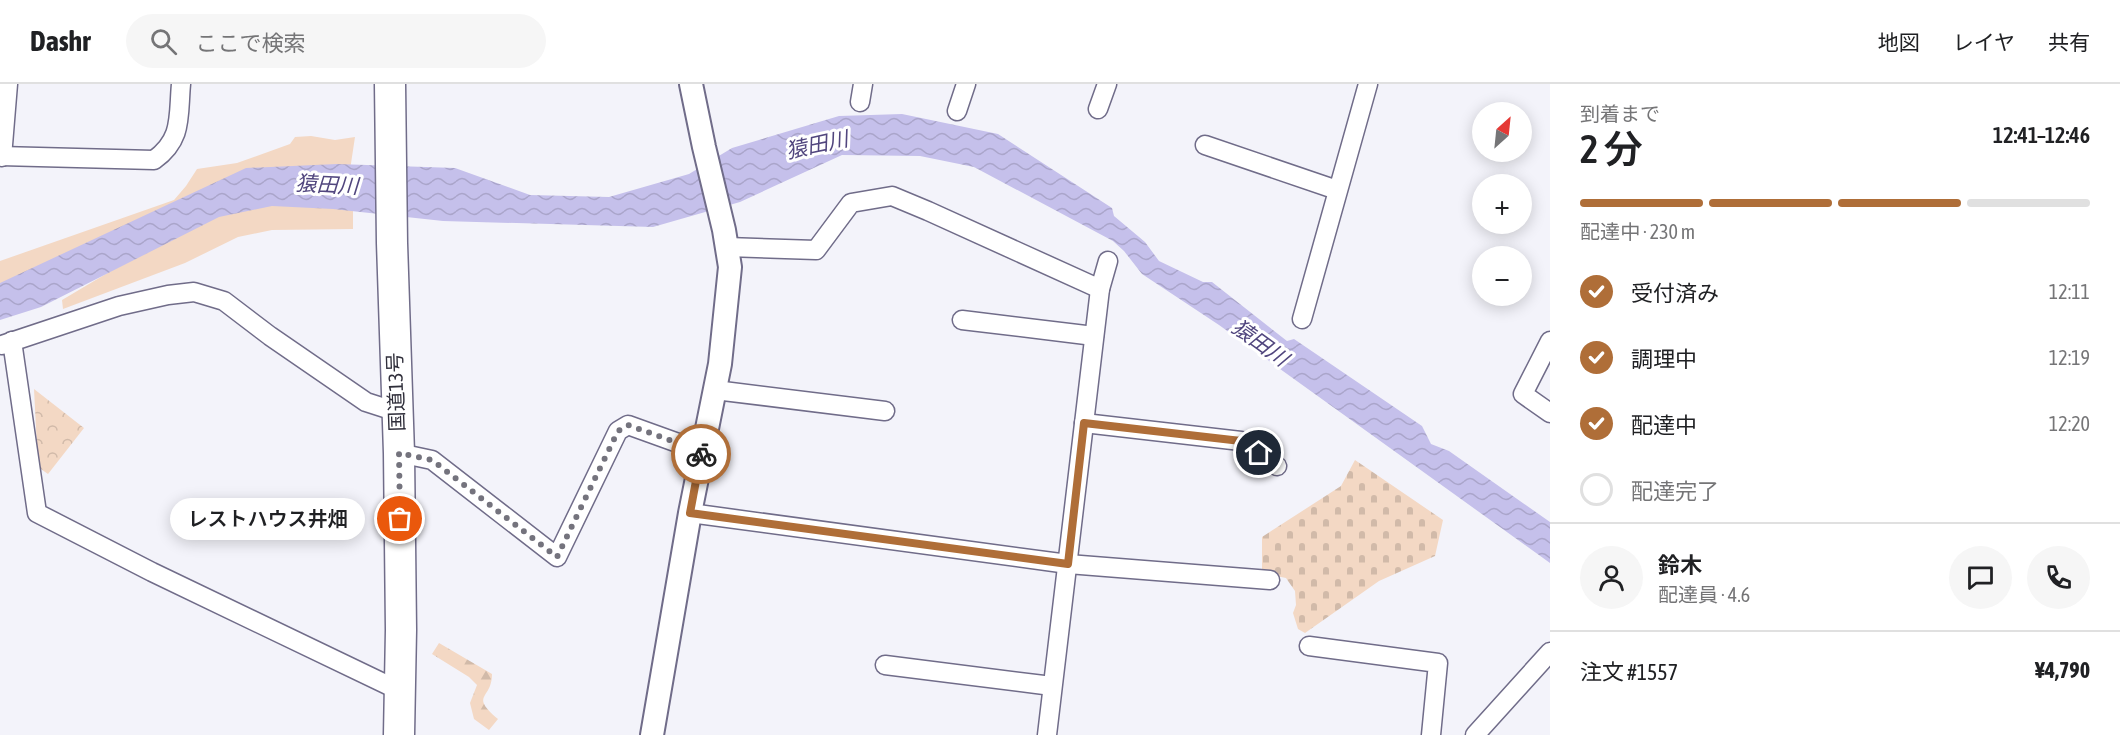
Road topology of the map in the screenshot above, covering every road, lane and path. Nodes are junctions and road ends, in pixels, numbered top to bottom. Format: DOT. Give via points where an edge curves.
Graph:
graph roads {
  1 [pos="8,84"];
  2 [pos="182,84"];
  3 [pos="390,84"];
  4 [pos="691,84"];
  5 [pos="966,84"];
  6 [pos="1107,84"];
  7 [pos="1368,84"];
  8 [pos="1098,109"];
  9 [pos="957,111"];
  10 [pos="1205,145"];
  11 [pos="1,157"];
  12 [pos="1337,190"];
  13 [pos="725,238"];
  14 [pos="1108,261"];
  15 [pos="1100,289"];
  16 [pos="1302,319"];
  17 [pos="962,320"];
  18 [pos="1094,336"];
  19 [pos="1550,341"];
  20 [pos="6,343"];
  21 [pos="715,390"];
  22 [pos="885,411"];
  23 [pos="397,412"];
  24 [pos="1550,413"];
  25 [pos="1084,423"];
  26 [pos="399,453"];
  27 [pos="701,453"];
  28 [pos="1277,466"];
  29 [pos="690,513"];
  30 [pos="1068,564"];
  31 [pos="1270,580"];
  32 [pos="1309,646"];
  33 [pos="1550,652"];
  34 [pos="885,665"];
  35 [pos="1052,686"];
  36 [pos="400,691"];
  37 [pos="399,735"];
  38 [pos="652,735"];
  39 [pos="1047,735"];
  40 [pos="1431,735"];
  41 [pos="1475,735"];
  1 -- 11 [label="street"];
  2 -- 11 [label="street" via="177,132 168,150 154,160"];
  3 -- 23 [label="highway, 国道13号"];
  4 -- 13 [label="street"];
  5 -- 9 [label="street"];
  6 -- 8 [label="street"];
  7 -- 12 [label="street"];
  10 -- 12 [label="street"];
  12 -- 16 [label="street"];
  13 -- 15 [label="street" via="816,250 851,203 892,196"];
  13 -- 21 [label="street" via="730,267"];
  14 -- 15 [label="street"];
  15 -- 18 [label="street"];
  17 -- 18 [label="street"];
  18 -- 25 [label="street"];
  19 -- 24 [label="street" via="1523,394"];
  20 -- 23 [label="street" via="119,306 194,292 224,301 366,402"];
  20 -- 36 [label="street" via="37,513"];
  21 -- 22 [label="street"];
  21 -- 27 [label="street"];
  23 -- 26 [label="highway, 国道13号"];
  25 -- 28 [label="street" via="1241,441"];
  25 -- 30 [label="street"];
  26 -- 27 [label="street" via="432,460 557,557 618,431 628,425"];
  26 -- 36 [label="highway, 国道13号"];
  27 -- 29 [label="street"];
  29 -- 30 [label="street"];
  29 -- 38 [label="street"];
  30 -- 31 [label="street"];
  30 -- 35 [label="street"];
  32 -- 40 [label="street" via="1438,663"];
  33 -- 41 [label="street"];
  34 -- 35 [label="street"];
  35 -- 39 [label="street"];
  36 -- 37 [label="highway, 国道13号"];
}
